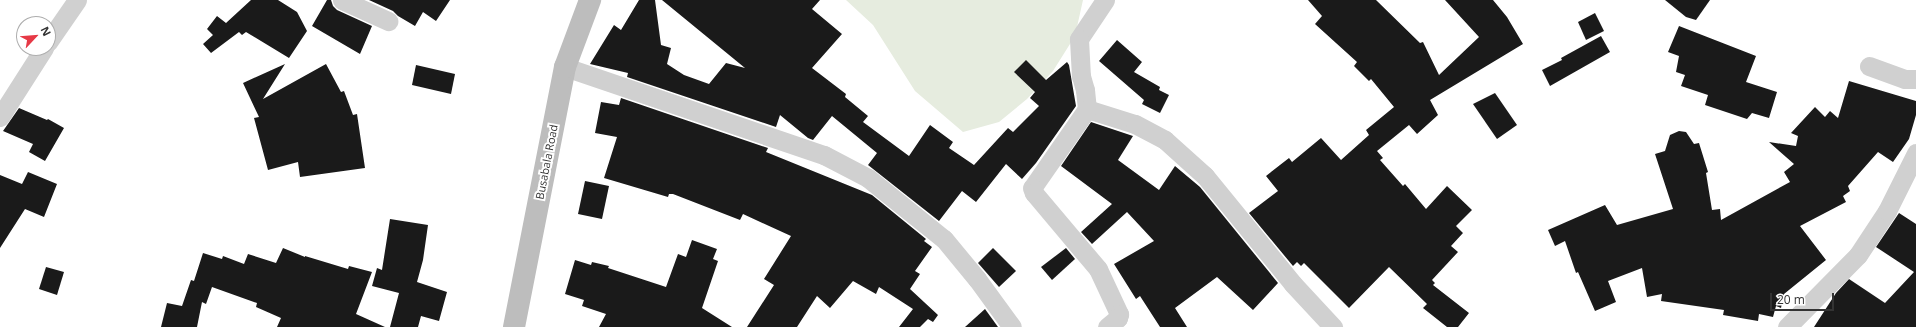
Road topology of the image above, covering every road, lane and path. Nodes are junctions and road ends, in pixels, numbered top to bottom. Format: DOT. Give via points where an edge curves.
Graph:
graph roads {
  1 [pos="77,0"];
  2 [pos="342,0"];
  3 [pos="590,0"];
  4 [pos="1105,0"];
  5 [pos="388,21"];
  6 [pos="56,30"];
  7 [pos="39,56"];
  8 [pos="566,66"];
  9 [pos="1869,66"];
  10 [pos="1916,80"];
  11 [pos="1087,109"];
  12 [pos="0,117"];
  13 [pos="1916,154"];
  14 [pos="514,327"];
  15 [pos="1012,327"];
  16 [pos="1107,327"];
  17 [pos="1333,327"];
  18 [pos="1787,327"];
  1 -- 6 [label="street"];
  2 -- 5 [label="street"];
  3 -- 8 [label="street, Busabala Road"];
  4 -- 11 [label="street" via="1079,39 1081,76"];
  7 -- 12 [label="street"];
  8 -- 14 [label="street, Busabala Road"];
  8 -- 15 [label="street" via="824,155 868,178 944,239"];
  9 -- 10 [label="street" via="1905,79"];
  11 -- 16 [label="street" via="1032,188 1098,269 1120,315"];
  11 -- 17 [label="street" via="1135,124 1164,140 1205,176 1293,284"];
  13 -- 18 [label="street" via="1887,211 1858,254"];
}
